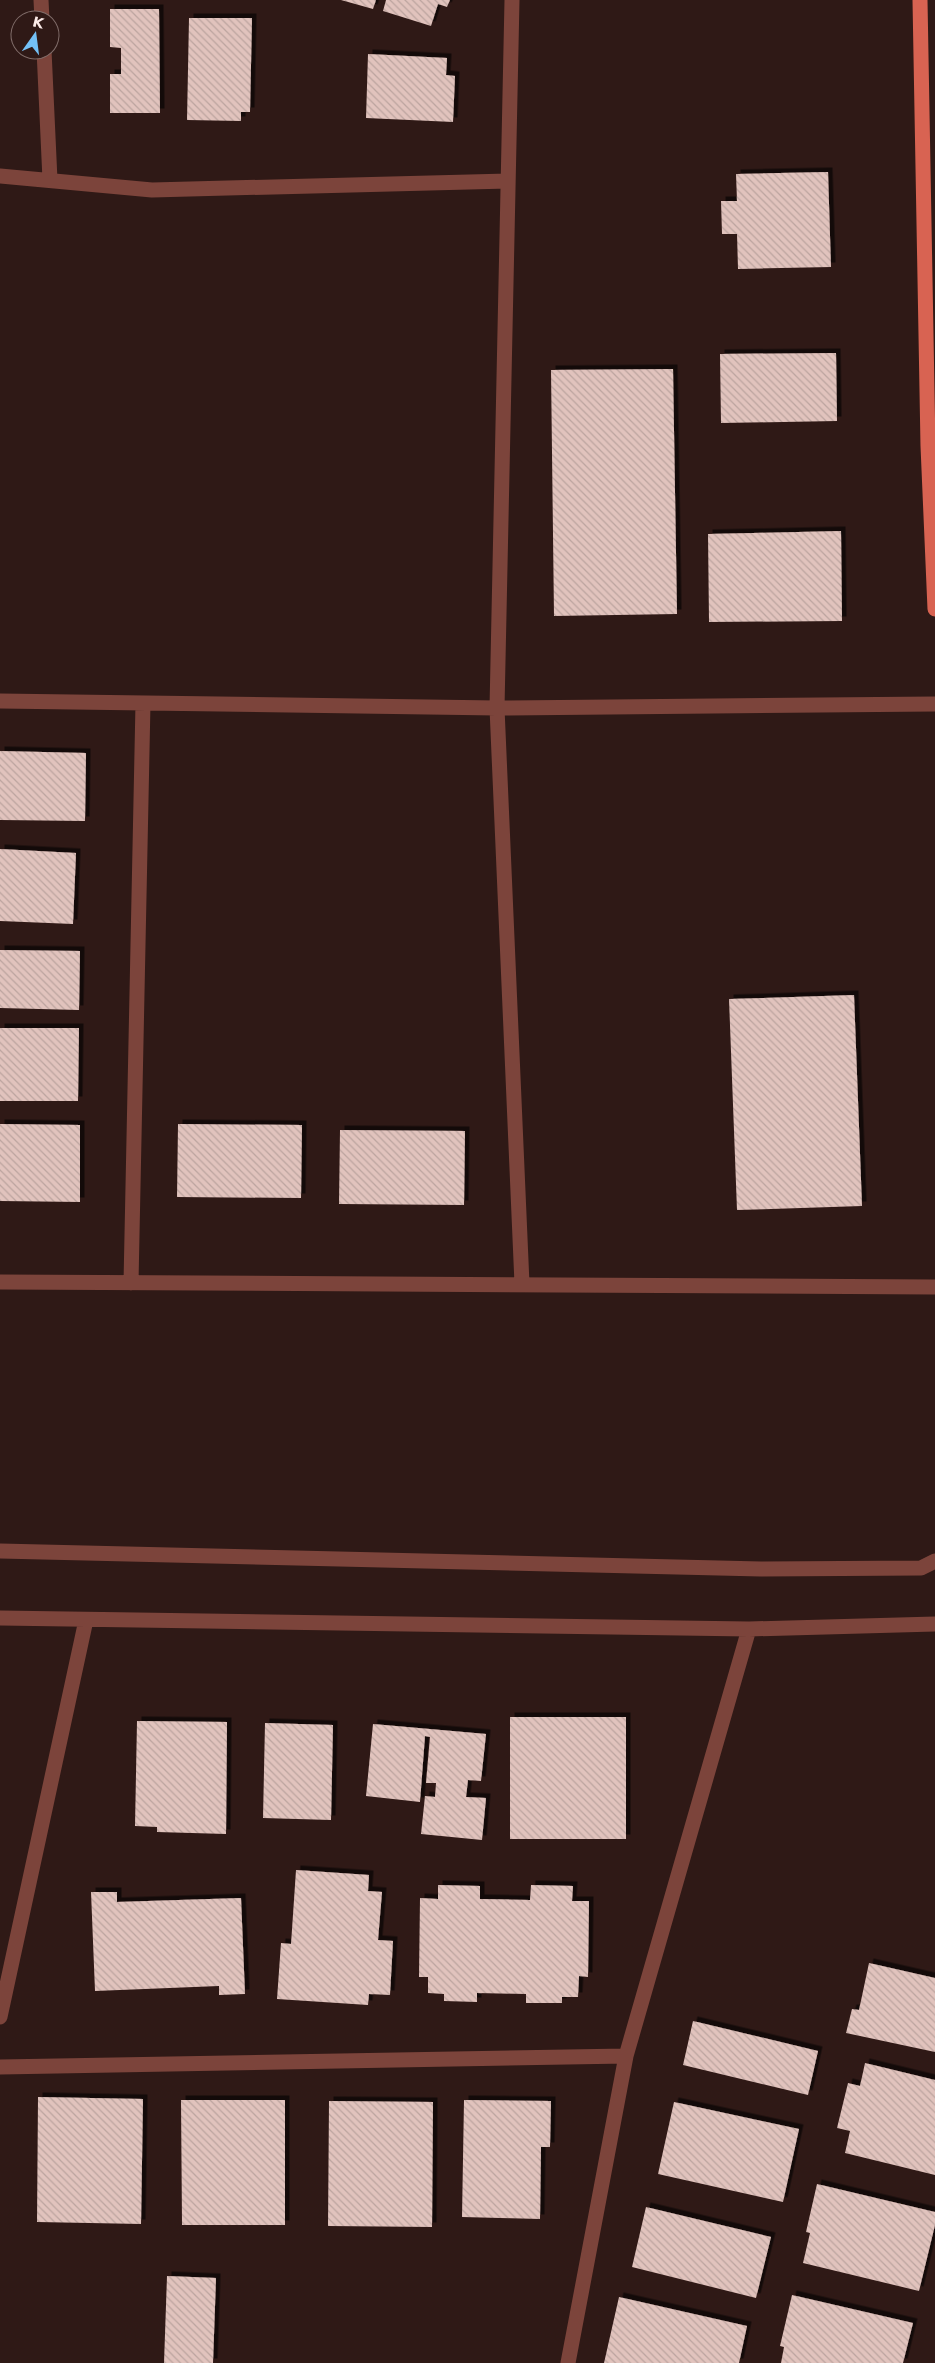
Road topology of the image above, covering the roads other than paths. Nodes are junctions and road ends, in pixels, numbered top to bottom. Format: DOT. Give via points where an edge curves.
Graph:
graph roads {
  1 [pos="512,0"];
  2 [pos="920,0"];
  3 [pos="44,60"];
  4 [pos="0,176"];
  5 [pos="50,180"];
  6 [pos="508,181"];
  7 [pos="935,609"];
  8 [pos="0,701"];
  9 [pos="143,703"];
  10 [pos="935,704"];
  11 [pos="497,708"];
  12 [pos="0,1282"];
  13 [pos="131,1283"];
  14 [pos="522,1284"];
  15 [pos="935,1287"];
  16 [pos="0,1551"];
  17 [pos="935,1561"];
  18 [pos="0,1618"];
  19 [pos="86,1620"];
  20 [pos="935,1624"];
  21 [pos="749,1629"];
  22 [pos="0,2017"];
  23 [pos="626,2056"];
  24 [pos="0,2067"];
  25 [pos="568,2363"];
  1 -- 6 [label="street"];
  2 -- 7 [label="main road" via="928,446"];
  3 -- 5 [label="street"];
  4 -- 5 [label="street"];
  5 -- 6 [label="street" via="152,190"];
  6 -- 11 [label="street"];
  8 -- 9 [label="street"];
  9 -- 11 [label="street"];
  9 -- 13 [label="street"];
  10 -- 11 [label="street"];
  11 -- 14 [label="street"];
  12 -- 13 [label="street"];
  13 -- 14 [label="street"];
  14 -- 15 [label="street"];
  16 -- 17 [label="street" via="761,1569 921,1568"];
  18 -- 19 [label="street"];
  19 -- 21 [label="street"];
  19 -- 22 [label="street"];
  20 -- 21 [label="street"];
  21 -- 23 [label="street"];
  23 -- 24 [label="street"];
  23 -- 25 [label="street"];
}
